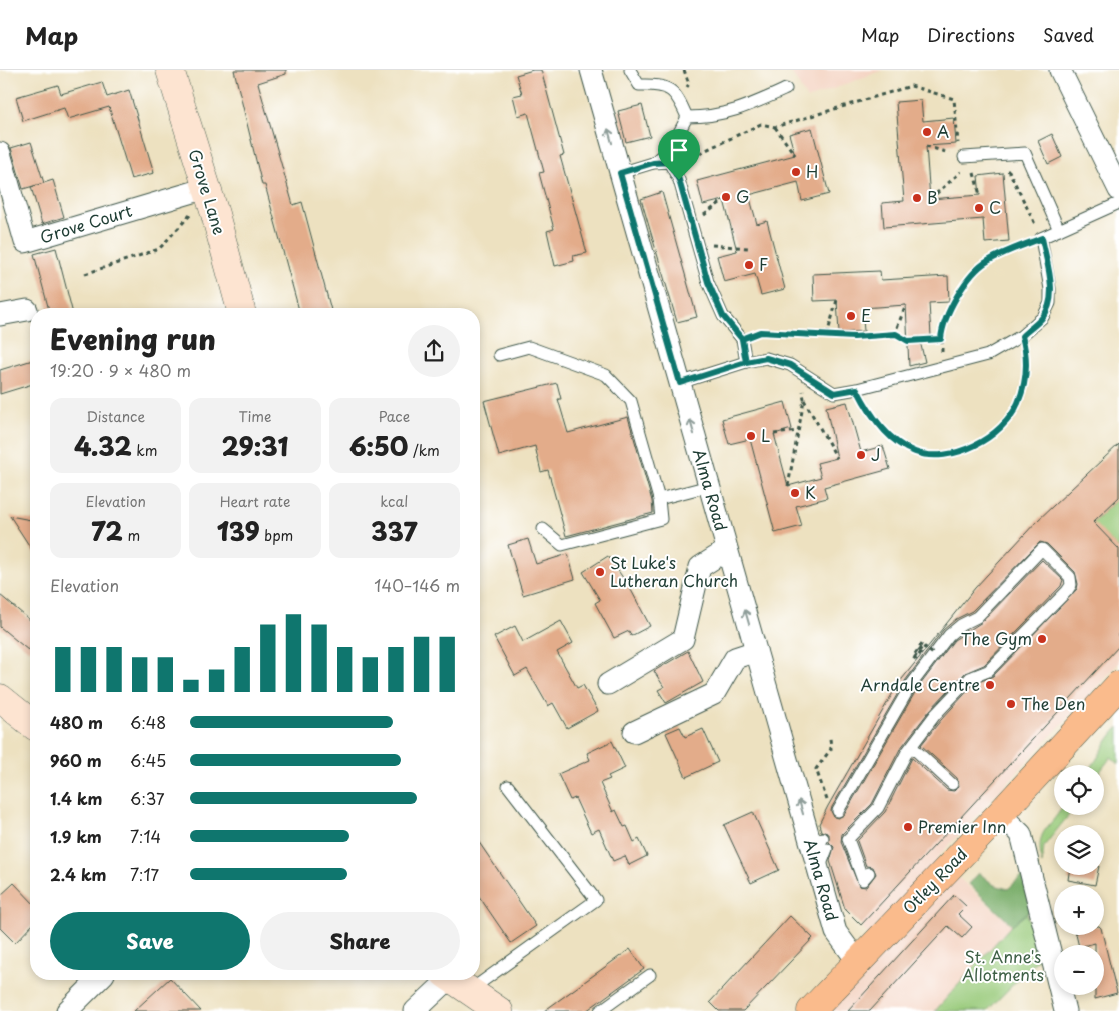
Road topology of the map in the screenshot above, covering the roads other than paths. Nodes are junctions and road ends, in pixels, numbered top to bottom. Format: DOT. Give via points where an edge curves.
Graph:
graph roads {
  1 [pos="170,70"];
  2 [pos="591,70"];
  3 [pos="630,70"];
  4 [pos="1060,70"];
  5 [pos="786,89"];
  6 [pos="687,117"];
  7 [pos="0,153"];
  8 [pos="961,156"];
  9 [pos="653,163"];
  10 [pos="620,173"];
  11 [pos="207,188"];
  12 [pos="1119,190"];
  13 [pos="1119,203"];
  14 [pos="1059,230"];
  15 [pos="240,308"];
  16 [pos="27,310"];
  17 [pos="0,315"];
  18 [pos="499,355"];
  19 [pos="746,362"];
  20 [pos="680,383"];
  21 [pos="709,486"];
  22 [pos="659,499"];
  23 [pos="543,529"];
  24 [pos="727,550"];
  25 [pos="756,651"];
  26 [pos="608,684"];
  27 [pos="1118,690"];
  28 [pos="0,698"];
  29 [pos="30,722"];
  30 [pos="634,732"];
  31 [pos="912,747"];
  32 [pos="952,784"];
  33 [pos="508,786"];
  34 [pos="838,812"];
  35 [pos="1000,814"];
  36 [pos="869,873"];
  37 [pos="858,962"];
  38 [pos="480,967"];
  39 [pos="650,975"];
  40 [pos="98,980"];
  41 [pos="455,981"];
  42 [pos="67,1011"];
  43 [pos="415,1011"];
  44 [pos="499,1011"];
  45 [pos="600,1011"];
  46 [pos="811,1011"];
  47 [pos="1065,1011"];
  1 -- 11 [label="main road, Grove Lane"];
  10 -- 2 [label="street, Alma Road, one-way"];
  3 -- 6 [label="lane" via="639,85 662,84 679,98"];
  4 -- 12 [label="street"];
  5 -- 6 [label="lane" via="741,110 712,117"];
  6 -- 9 [label="lane" via="672,146"];
  7 -- 11 [label="street, Grove Court" via="25,242"];
  8 -- 14 [label="lane" via="1025,153"];
  9 -- 10 [label="lane"];
  9 -- 19 [label="lane" via="669,162 675,171 708,282 723,316 742,339"];
  10 -- 20 [label="street, Alma Road"];
  11 -- 15 [label="main road, Grove Lane"];
  13 -- 14 [label="lane"];
  14 -- 19 [label="lane" via="1042,238 1050,289 1050,302 1043,317 1022,336 988,355 834,393 790,365 766,358"];
  16 -- 17 [label="street"];
  18 -- 22 [label="lane" via="529,347 606,375 631,401"];
  19 -- 20 [label="lane"];
  21 -- 20 [label="street, Alma Road, one-way"];
  21 -- 22 [label="lane"];
  21 -- 24 [label="street, Alma Road"];
  22 -- 23 [label="lane" via="661,519 593,537 562,545"];
  25 -- 24 [label="street, Alma Road, one-way"];
  24 -- 26 [label="street" via="700,567 683,639"];
  25 -- 30 [label="street" via="735,658 714,694"];
  37 -- 25 [label="street, Alma Road, one-way" via="836,932 821,853"];
  27 -- 35 [label="highway, Otley Road"];
  28 -- 29 [label="main road"];
  31 -- 32 [label="lane"];
  31 -- 34 [label="lane" via="935,715 970,678 988,671 1067,592 1071,585 1070,577 1042,549 977,617 949,636 911,684"];
  31 -- 36 [label="lane" via="878,808 848,839 862,880"];
  33 -- 38 [label="lane" via="596,900"];
  35 -- 37 [label="highway, Otley Road"];
  35 -- 47 [label="street" via="1021,834"];
  37 -- 46 [label="highway, Otley Road"];
  39 -- 45 [label="lane"];
  40 -- 42 [label="street"];
  41 -- 43 [label="street"];
  41 -- 44 [label="main road"];
}
